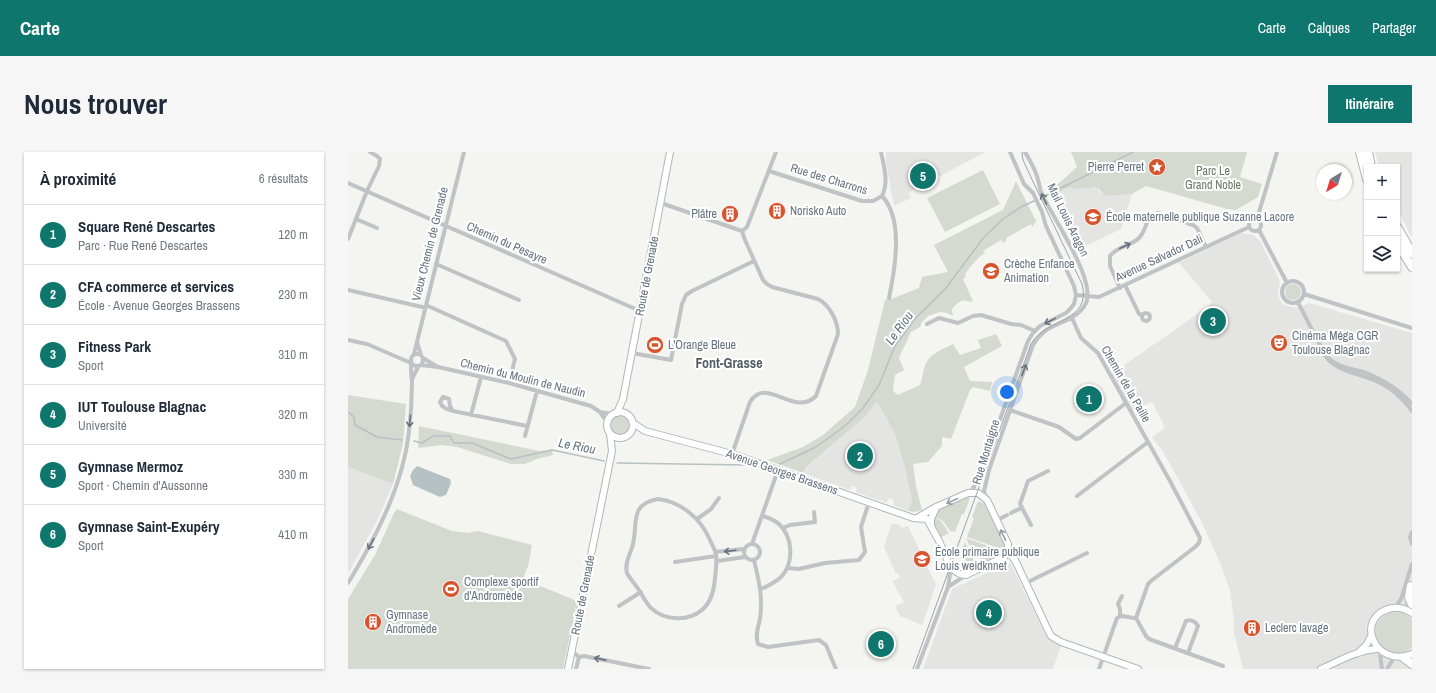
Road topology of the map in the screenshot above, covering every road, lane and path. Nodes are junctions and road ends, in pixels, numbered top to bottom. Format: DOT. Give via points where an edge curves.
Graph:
graph roads {
  1 [pos="370,152"];
  2 [pos="464,152"];
  3 [pos="670,152"];
  4 [pos="776,152"];
  5 [pos="881,152"];
  6 [pos="1010,152"];
  7 [pos="1025,152"];
  8 [pos="1278,152"];
  9 [pos="1360,152"];
  10 [pos="1368,152"];
  11 [pos="1370,164"];
  12 [pos="1364,168"];
  13 [pos="769,171"];
  14 [pos="348,182"];
  15 [pos="367,191"];
  16 [pos="882,196"];
  17 [pos="660,203"];
  18 [pos="356,219"];
  19 [pos="1257,219"];
  20 [pos="446,227"];
  21 [pos="1249,227"];
  22 [pos="377,228"];
  23 [pos="1259,230"];
  24 [pos="742,231"];
  25 [pos="1400,232"];
  26 [pos="348,238"];
  27 [pos="1206,247"];
  28 [pos="1400,248"];
  29 [pos="1412,253"];
  30 [pos="754,261"];
  31 [pos="436,264"];
  32 [pos="1412,267"];
  33 [pos="1287,283"];
  34 [pos="1125,285"];
  35 [pos="1120,288"];
  36 [pos="348,290"];
  37 [pos="1304,294"];
  38 [pos="1076,295"];
  39 [pos="1088,297"];
  40 [pos="889,298"];
  41 [pos="519,300"];
  42 [pos="1298,303"];
  43 [pos="425,306"];
  44 [pos="640,311"];
  45 [pos="1142,315"];
  46 [pos="1072,318"];
  47 [pos="927,324"];
  48 [pos="1412,328"];
  49 [pos="1035,331"];
  50 [pos="348,340"];
  51 [pos="417,342"];
  52 [pos="1322,348"];
  53 [pos="632,353"];
  54 [pos="412,356"];
  55 [pos="422,356"];
  56 [pos="396,357"];
  57 [pos="411,364"];
  58 [pos="420,366"];
  59 [pos="438,367"];
  60 [pos="481,377"];
  61 [pos="412,382"];
  62 [pos="508,383"];
  63 [pos="536,391"];
  64 [pos="623,399"];
  65 [pos="1126,403"];
  66 [pos="1412,404"];
  67 [pos="1010,410"];
  68 [pos="453,411"];
  69 [pos="1412,411"];
  70 [pos="600,412"];
  71 [pos="615,413"];
  72 [pos="471,415"];
  73 [pos="627,415"];
  74 [pos="607,422"];
  75 [pos="632,423"];
  76 [pos="527,426"];
  77 [pos="645,431"];
  78 [pos="630,433"];
  79 [pos="610,434"];
  80 [pos="525,436"];
  81 [pos="621,438"];
  82 [pos="1148,442"];
  83 [pos="612,451"];
  84 [pos="732,454"];
  85 [pos="778,470"];
  86 [pos="1048,471"];
  87 [pos="968,493"];
  88 [pos="1077,496"];
  89 [pos="719,498"];
  90 [pos="987,500"];
  91 [pos="869,502"];
  92 [pos="936,508"];
  93 [pos="1021,508"];
  94 [pos="814,512"];
  95 [pos="763,516"];
  96 [pos="918,517"];
  97 [pos="697,519"];
  98 [pos="996,521"];
  99 [pos="1031,525"];
  100 [pos="931,527"];
  101 [pos="783,528"];
  102 [pos="1412,532"];
  103 [pos="752,544"];
  104 [pos="1412,544"];
  105 [pos="744,549"];
  106 [pos="1008,550"];
  107 [pos="1086,553"];
  108 [pos="716,554"];
  109 [pos="745,557"];
  110 [pos="1004,557"];
  111 [pos="1013,558"];
  112 [pos="754,560"];
  113 [pos="716,561"];
  114 [pos="675,562"];
  115 [pos="949,564"];
  116 [pos="1412,564"];
  117 [pos="787,568"];
  118 [pos="966,575"];
  119 [pos="348,583"];
  120 [pos="1026,583"];
  121 [pos="1412,584"];
  122 [pos="948,587"];
  123 [pos="761,589"];
  124 [pos="641,592"];
  125 [pos="1122,596"];
  126 [pos="619,606"];
  127 [pos="1395,608"];
  128 [pos="1411,609"];
  129 [pos="1120,616"];
  130 [pos="1136,618"];
  131 [pos="1371,636"];
  132 [pos="1175,648"];
  133 [pos="572,651"];
  134 [pos="1378,651"];
  135 [pos="1188,653"];
  136 [pos="1357,653"];
  137 [pos="1412,654"];
  138 [pos="1103,656"];
  139 [pos="579,657"];
  140 [pos="1404,658"];
  141 [pos="1393,659"];
  142 [pos="1412,664"];
  143 [pos="1222,666"];
  144 [pos="568,669"];
  145 [pos="576,669"];
  146 [pos="648,669"];
  147 [pos="836,669"];
  148 [pos="918,669"];
  149 [pos="1099,669"];
  150 [pos="1138,669"];
  151 [pos="1321,669"];
  152 [pos="1382,669"];
  153 [pos="1387,669"];
  1 -- 15 [label="street" via="377,156 380,162"];
  2 -- 20 [label="street, Vieux Chemin de Grenade"];
  3 -- 17 [label="street, Route de Grenade"];
  4 -- 13 [label="street"];
  5 -- 16 [label="street" via="886,177"];
  6 -- 38 [label="street, Mail Louis Aragon" via="1025,185 1033,193 1042,212"];
  39 -- 7 [label="street, Mail Louis Aragon, one-way" via="1086,280 1041,193 1038,179"];
  8 -- 19 [label="street"];
  9 -- 12 [label="highway"];
  10 -- 11 [label="highway"];
  13 -- 16 [label="street, Rue des Charrons" via="862,201 873,201"];
  13 -- 24 [label="street" via="747,227"];
  14 -- 15 [label="street, Chemin du Pesayre"];
  15 -- 18 [label="street"];
  15 -- 20 [label="street, Chemin du Pesayre"];
  16 -- 40 [label="street" via="891,209 895,230 895,266"];
  17 -- 24 [label="street"];
  17 -- 44 [label="street, Route de Grenade"];
  18 -- 22 [label="street"];
  18 -- 26 [label="street"];
  19 -- 21 [label="street" via="1250,220"];
  19 -- 23 [label="street" via="1261,225"];
  20 -- 31 [label="street, Vieux Chemin de Grenade"];
  20 -- 44 [label="street, Chemin du Pesayre"];
  21 -- 23 [label="street" via="1253,231"];
  21 -- 27 [label="street, Avenue Salvador Dali"];
  23 -- 33 [label="street"];
  24 -- 30 [label="street"];
  25 -- 29 [label="highway"];
  27 -- 34 [label="street, Avenue Salvador Dali"];
  35 -- 27 [label="street, one-way" via="1110,266 1110,256 1116,250 1136,241 1153,214 1158,213 1193,225"];
  28 -- 32 [label="highway"];
  30 -- 53 [label="street" via="686,295 671,360"];
  30 -- 84 [label="street" via="763,280 772,287 825,303 837,326 838,334 816,396 801,403 767,393 753,396"];
  31 -- 41 [label="street"];
  31 -- 43 [label="street, Vieux Chemin de Grenade"];
  33 -- 37 [label="street" via="1299,283 1304,288"];
  33 -- 42 [label="street" via="1282,289 1283,297 1289,303"];
  34 -- 35 [label="street, Avenue Salvador Dali"];
  34 -- 45 [label="street" via="1139,314"];
  35 -- 39 [label="street, Avenue Salvador Dali" via="1099,297"];
  36 -- 43 [label="street"];
  37 -- 42 [label="street"];
  37 -- 48 [label="street"];
  38 -- 39 [label="street, Avenue Salvador Dali"];
  38 -- 49 [label="street, Rue Montaigne, one-way" via="1074,304 1068,311"];
  39 -- 46 [label="street, Rue Montaigne" via="1082,310"];
  42 -- 52 [label="street"];
  43 -- 51 [label="street, Vieux Chemin de Grenade"];
  43 -- 62 [label="street" via="506,341 515,359"];
  44 -- 53 [label="street, Route de Grenade"];
  46 -- 65 [label="street, Chemin de la Paille" via="1081,338 1098,353"];
  67 -- 46 [label="street, Rue Montaigne, one-way" via="1035,343 1045,331"];
  47 -- 49 [label="street" via="939,318 958,323 981,314"];
  49 -- 87 [label="street, Rue Montaigne" via="1026,344 982,467 974,487"];
  50 -- 56 [label="street" via="367,344"];
  51 -- 54 [label="street, Vieux Chemin de Grenade"];
  51 -- 55 [label="street, Vieux Chemin de Grenade"];
  52 -- 66 [label="street" via="1333,361 1386,382"];
  52 -- 69 [label="street" via="1332,364 1383,384"];
  53 -- 64 [label="street, Route de Grenade"];
  54 -- 55 [label="street"];
  54 -- 56 [label="street"];
  54 -- 57 [label="street, Vieux Chemin de Grenade"];
  55 -- 58 [label="street" via="423,362"];
  55 -- 59 [label="street, Chemin du Moulin de Naudin"];
  56 -- 57 [label="street"];
  57 -- 58 [label="street, Chemin du Moulin de Naudin"];
  57 -- 61 [label="street"];
  58 -- 59 [label="street, Chemin du Moulin de Naudin"];
  58 -- 61 [label="street"];
  59 -- 60 [label="street, Chemin du Moulin de Naudin"];
  60 -- 62 [label="street, Chemin du Moulin de Naudin"];
  60 -- 72 [label="street"];
  61 -- 119 [label="street, one-way" via="409,433 400,474 376,535"];
  62 -- 63 [label="street, Chemin du Moulin de Naudin"];
  63 -- 70 [label="street, Chemin du Moulin de Naudin" via="591,406"];
  63 -- 76 [label="street"];
  64 -- 71 [label="street"];
  64 -- 73 [label="street"];
  65 -- 67 [label="street" via="1076,440 1059,427"];
  65 -- 82 [label="street, Chemin de la Paille"];
  67 -- 90 [label="street, Rue Montaigne" via="984,486"];
  68 -- 72 [label="street"];
  70 -- 71 [label="street, Chemin du Moulin de Naudin"];
  70 -- 74 [label="street, Chemin du Moulin de Naudin"];
  71 -- 73 [label="street" via="622,412"];
  71 -- 74 [label="street"];
  72 -- 76 [label="street"];
  73 -- 75 [label="street"];
  74 -- 79 [label="street"];
  75 -- 77 [label="street, Avenue Georges Brassens"];
  75 -- 78 [label="street"];
  76 -- 80 [label="street"];
  77 -- 78 [label="street, Avenue Georges Brassens"];
  77 -- 84 [label="street, Avenue Georges Brassens"];
  78 -- 81 [label="street"];
  79 -- 81 [label="street" via="615,438"];
  79 -- 83 [label="street"];
  81 -- 83 [label="street"];
  82 -- 88 [label="street"];
  82 -- 130 [label="street, Chemin de la Paille" via="1200,538 1195,547 1150,580"];
  83 -- 133 [label="street, Route de Grenade"];
  84 -- 85 [label="street, Avenue Georges Brassens"];
  85 -- 91 [label="street, Avenue Georges Brassens"];
  85 -- 95 [label="street"];
  86 -- 93 [label="street" via="1028,481"];
  87 -- 90 [label="street" via="978,493"];
  87 -- 92 [label="street, one-way"];
  89 -- 97 [label="street" via="711,509"];
  90 -- 98 [label="street"];
  91 -- 96 [label="street, Avenue Georges Brassens" via="913,518"];
  91 -- 117 [label="street" via="862,527 865,552 859,560 825,563 799,569"];
  92 -- 96 [label="street"];
  92 -- 100 [label="street" via="931,519"];
  93 -- 98 [label="street"];
  93 -- 99 [label="street"];
  94 -- 101 [label="street" via="815,522"];
  95 -- 101 [label="street"];
  95 -- 103 [label="street"];
  96 -- 100 [label="street" via="927,519"];
  97 -- 108 [label="street"];
  97 -- 124 [label="street" via="666,500 652,500 638,512 635,518 634,542 626,568 629,577"];
  106 -- 98 [label="street, one-way" via="1008,544"];
  100 -- 115 [label="street"];
  101 -- 117 [label="street" via="791,555"];
  102 -- 104 [label="street"];
  103 -- 105 [label="street"];
  103 -- 112 [label="street" via="758,547 760,553"];
  105 -- 108 [label="street, one-way"];
  105 -- 109 [label="street"];
  106 -- 110 [label="street"];
  106 -- 111 [label="street"];
  107 -- 120 [label="street"];
  108 -- 113 [label="street"];
  108 -- 114 [label="street"];
  109 -- 112 [label="street"];
  109 -- 113 [label="street"];
  110 -- 111 [label="street"];
  110 -- 118 [label="street"];
  111 -- 120 [label="street"];
  112 -- 123 [label="street"];
  113 -- 124 [label="street" via="713,592 704,608 692,616 676,619 659,614 648,605"];
  115 -- 118 [label="street" via="957,572"];
  115 -- 122 [label="street"];
  116 -- 127 [label="street" via="1401,599"];
  117 -- 123 [label="street" via="778,580"];
  118 -- 122 [label="street"];
  120 -- 138 [label="street" via="1051,636 1061,642"];
  121 -- 128 [label="highway" via="1409,597"];
  122 -- 148 [label="street"];
  123 -- 147 [label="street" via="762,603 756,638 758,644 768,647 819,640 826,645"];
  124 -- 126 [label="street"];
  125 -- 129 [label="street" via="1118,604"];
  127 -- 128 [label="street"];
  127 -- 131 [label="street" via="1384,611 1374,620"];
  129 -- 130 [label="street"];
  129 -- 138 [label="street" via="1115,622"];
  130 -- 132 [label="street" via="1149,639"];
  131 -- 134 [label="street"];
  131 -- 136 [label="street"];
  132 -- 135 [label="street"];
  132 -- 135 [label="street" via="1186,622 1196,622 1198,626"];
  133 -- 139 [label="street"];
  133 -- 144 [label="street, Route de Grenade"];
  134 -- 136 [label="street" via="1367,650"];
  134 -- 141 [label="street"];
  134 -- 152 [label="street"];
  135 -- 143 [label="street"];
  136 -- 151 [label="street"];
  137 -- 140 [label="street"];
  138 -- 149 [label="street"];
  138 -- 150 [label="street"];
  139 -- 145 [label="street"];
  146 -- 139 [label="street, one-way"];
  140 -- 141 [label="street"];
  140 -- 142 [label="highway"];
  141 -- 153 [label="street"];
}
